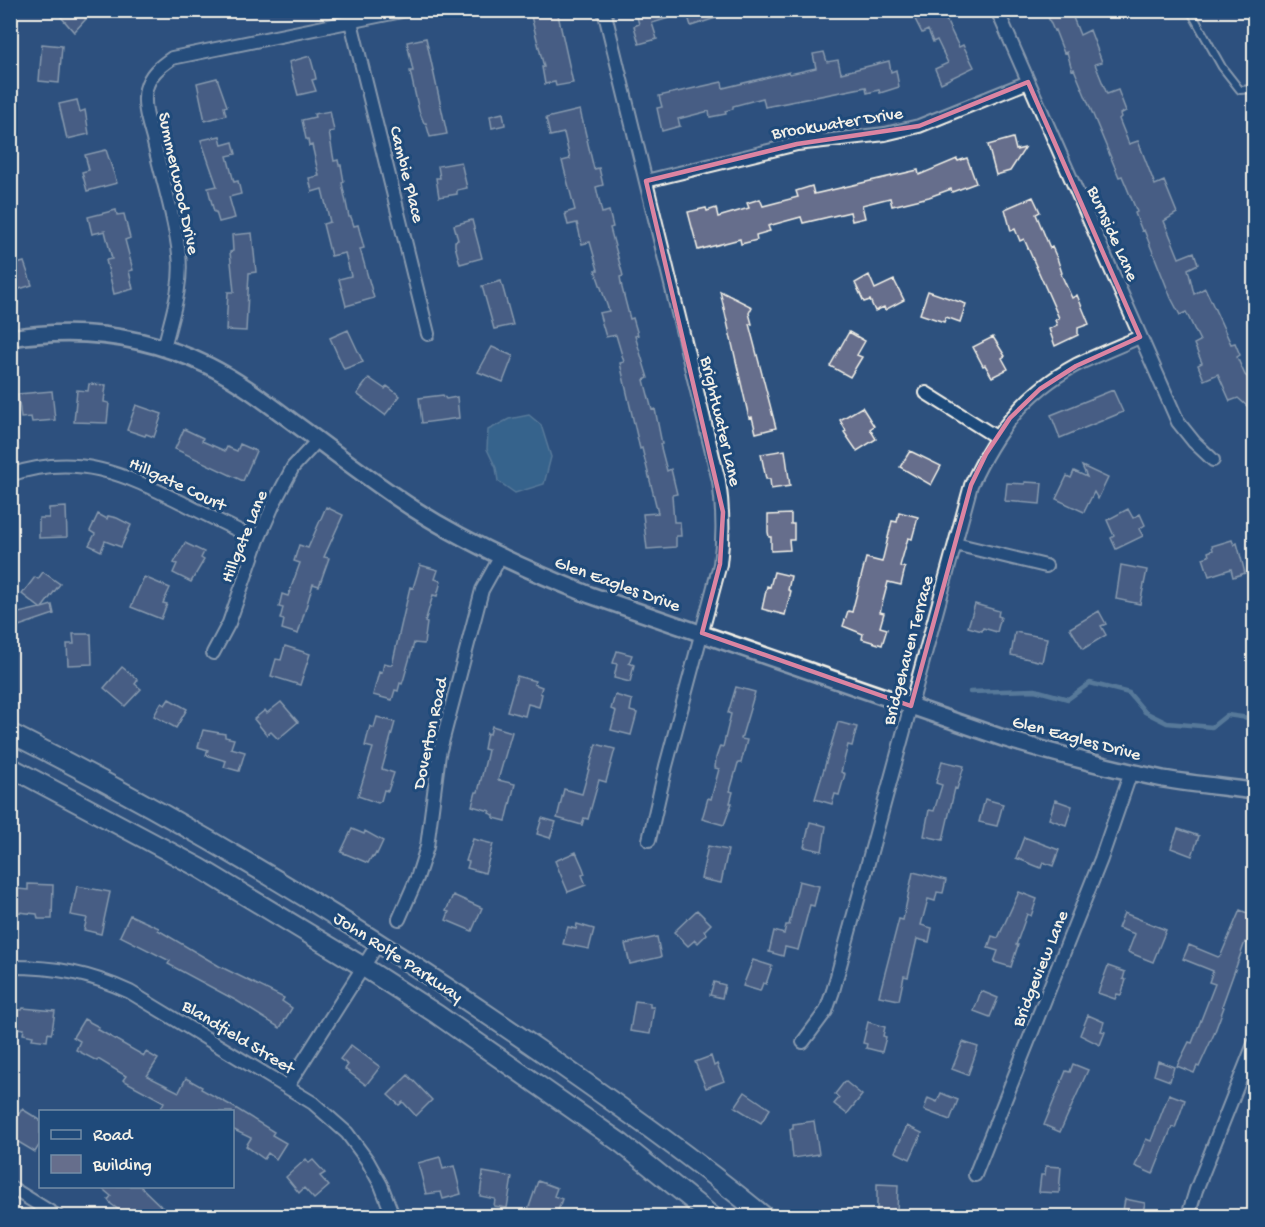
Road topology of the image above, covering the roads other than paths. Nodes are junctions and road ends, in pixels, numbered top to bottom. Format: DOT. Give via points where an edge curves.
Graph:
graph roads {
  1 [pos="407,10"];
  2 [pos="604,10"];
  3 [pos="997,10"];
  4 [pos="1190,10"];
  5 [pos="351,22"];
  6 [pos="1028,82"];
  7 [pos="1254,89"];
  8 [pos="646,181"];
  9 [pos="428,334"];
  10 [pos="1140,337"];
  11 [pos="10,338"];
  12 [pos="164,348"];
  13 [pos="926,393"];
  14 [pos="996,437"];
  15 [pos="318,440"];
  16 [pos="1213,460"];
  17 [pos="10,475"];
  18 [pos="258,540"];
  19 [pos="955,544"];
  20 [pos="501,556"];
  21 [pos="1046,566"];
  22 [pos="702,633"];
  23 [pos="213,653"];
  24 [pos="911,706"];
  25 [pos="10,733"];
  26 [pos="10,767"];
  27 [pos="1131,772"];
  28 [pos="1254,791"];
  29 [pos="650,840"];
  30 [pos="399,919"];
  31 [pos="378,942"];
  32 [pos="363,966"];
  33 [pos="10,967"];
  34 [pos="803,1042"];
  35 [pos="1254,1044"];
  36 [pos="287,1087"];
  37 [pos="975,1175"];
  38 [pos="10,1187"];
  39 [pos="57,1216"];
  40 [pos="393,1216"];
  41 [pos="712,1216"];
  42 [pos="764,1216"];
  43 [pos="1188,1216"];
  1 -- 5 [label="street, Summerwood Drive"];
  2 -- 8 [label="street, Brightwater Lane"];
  3 -- 6 [label="street, Burnside Lane"];
  4 -- 7 [label="lane" via="1222,67 1240,90"];
  5 -- 9 [label="street, Cambie Place"];
  5 -- 12 [label="street, Summerwood Drive" via="172,58 151,76 146,109 180,270"];
  6 -- 8 [label="street, Brookwater Drive" via="919,126 797,144"];
  6 -- 10 [label="street, Burnside Lane"];
  8 -- 22 [label="street, Brightwater Lane" via="719,481 723,512 720,564"];
  10 -- 14 [label="street, Bridgehaven Terrace" via="1076,366 1041,388"];
  10 -- 16 [label="street, Burnside Lane" via="1178,422"];
  11 -- 12 [label="street, Glen Eagles Drive" via="84,332"];
  12 -- 15 [label="street, Glen Eagles Drive" via="230,378"];
  13 -- 14 [label="street"];
  14 -- 19 [label="street, Bridgehaven Terrace" via="971,485"];
  15 -- 18 [label="street, Hillgate Lane" via="293,467"];
  15 -- 20 [label="street, Glen Eagles Drive" via="415,510"];
  17 -- 18 [label="street, Hillgate Court" via="46,466 106,470 148,486"];
  18 -- 23 [label="street, Hillgate Lane" via="229,623"];
  19 -- 21 [label="street"];
  19 -- 24 [label="street, Bridgehaven Terrace"];
  20 -- 22 [label="street, Glen Eagles Drive" via="545,577"];
  20 -- 30 [label="street, Doverton Road" via="482,590 440,754 427,847"];
  22 -- 24 [label="street, Glen Eagles Drive"];
  22 -- 29 [label="street, Brightwater Lane"];
  24 -- 27 [label="street, Glen Eagles Drive" via="1003,738"];
  24 -- 34 [label="street, Bridgehaven Terrace" via="833,991 826,1011"];
  25 -- 31 [label="main road, John Rolfe Parkway" via="165,814"];
  26 -- 32 [label="main road, John Rolfe Parkway" via="200,868"];
  27 -- 28 [label="street, Glen Eagles Drive"];
  27 -- 37 [label="street, Bridgeview Lane" via="1101,858"];
  31 -- 32 [label="street"];
  31 -- 42 [label="main road, John Rolfe Parkway" via="659,1135"];
  32 -- 36 [label="street"];
  32 -- 41 [label="main road, John Rolfe Parkway" via="621,1143"];
  33 -- 36 [label="street, Blandfield Street" via="70,970 105,980"];
  35 -- 43 [label="street"];
  36 -- 40 [label="street, Blandfield Street" via="313,1103 346,1133 367,1160"];
  38 -- 39 [label="street"];
}
